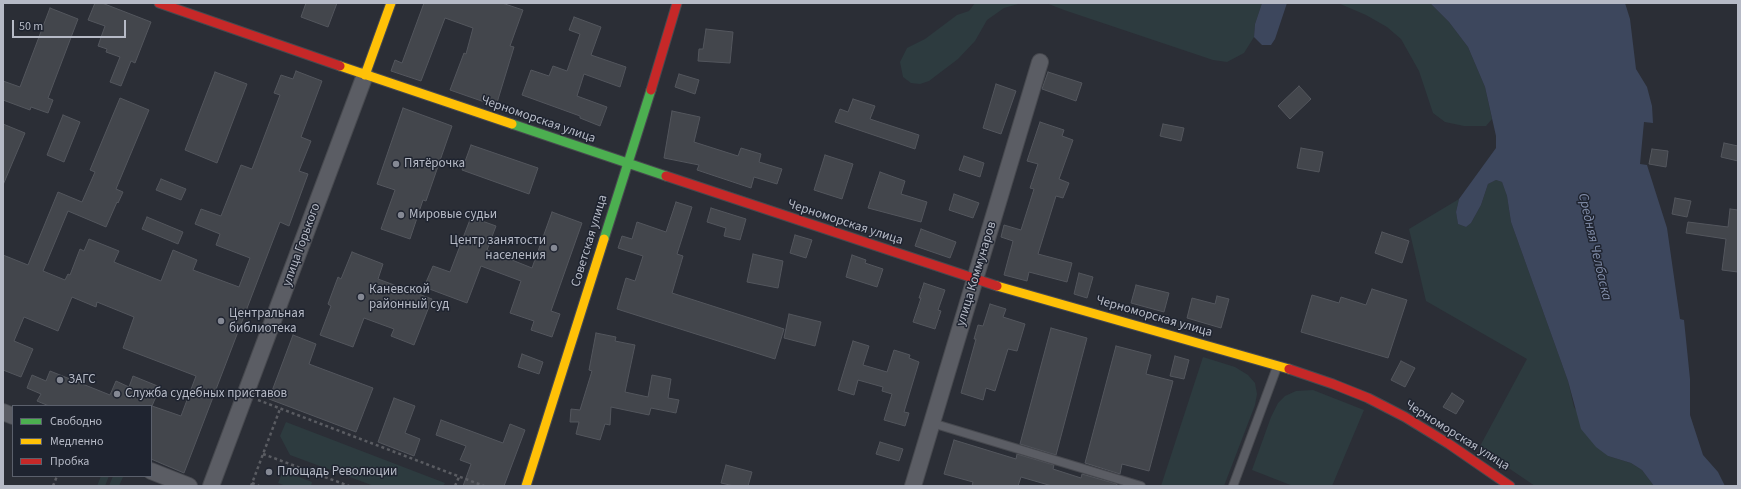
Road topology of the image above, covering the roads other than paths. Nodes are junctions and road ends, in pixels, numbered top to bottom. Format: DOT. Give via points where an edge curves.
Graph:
graph roads {
  1 [pos="159,3"];
  2 [pos="391,3"];
  3 [pos="677,3"];
  4 [pos="1040,62"];
  5 [pos="365,75"];
  6 [pos="628,164"];
  7 [pos="976,280"];
  8 [pos="1278,366"];
  9 [pos="932,423"];
  10 [pos="152,471"];
  11 [pos="189,486"];
  12 [pos="211,486"];
  13 [pos="526,486"];
  14 [pos="914,486"];
  15 [pos="1141,486"];
  16 [pos="1233,486"];
  17 [pos="1510,486"];
  1 -- 5 [label="street, Черноморская улица"];
  2 -- 5 [label="street, улица Горького"];
  3 -- 6 [label="street, Советская улица"];
  4 -- 7 [label="street, улица Коммунаров"];
  5 -- 6 [label="street, Черноморская улица"];
  5 -- 12 [label="street, улица Горького"];
  6 -- 7 [label="street, Черноморская улица"];
  6 -- 13 [label="street, Советская улица"];
  7 -- 8 [label="street, Черноморская улица"];
  7 -- 9 [label="street, улица Коммунаров"];
  8 -- 16 [label="lane"];
  8 -- 17 [label="street, Черноморская улица" via="1368,398 1405,417"];
  9 -- 14 [label="street, улица Коммунаров"];
  9 -- 15 [label="lane"];
  10 -- 11 [label="street"];
}
